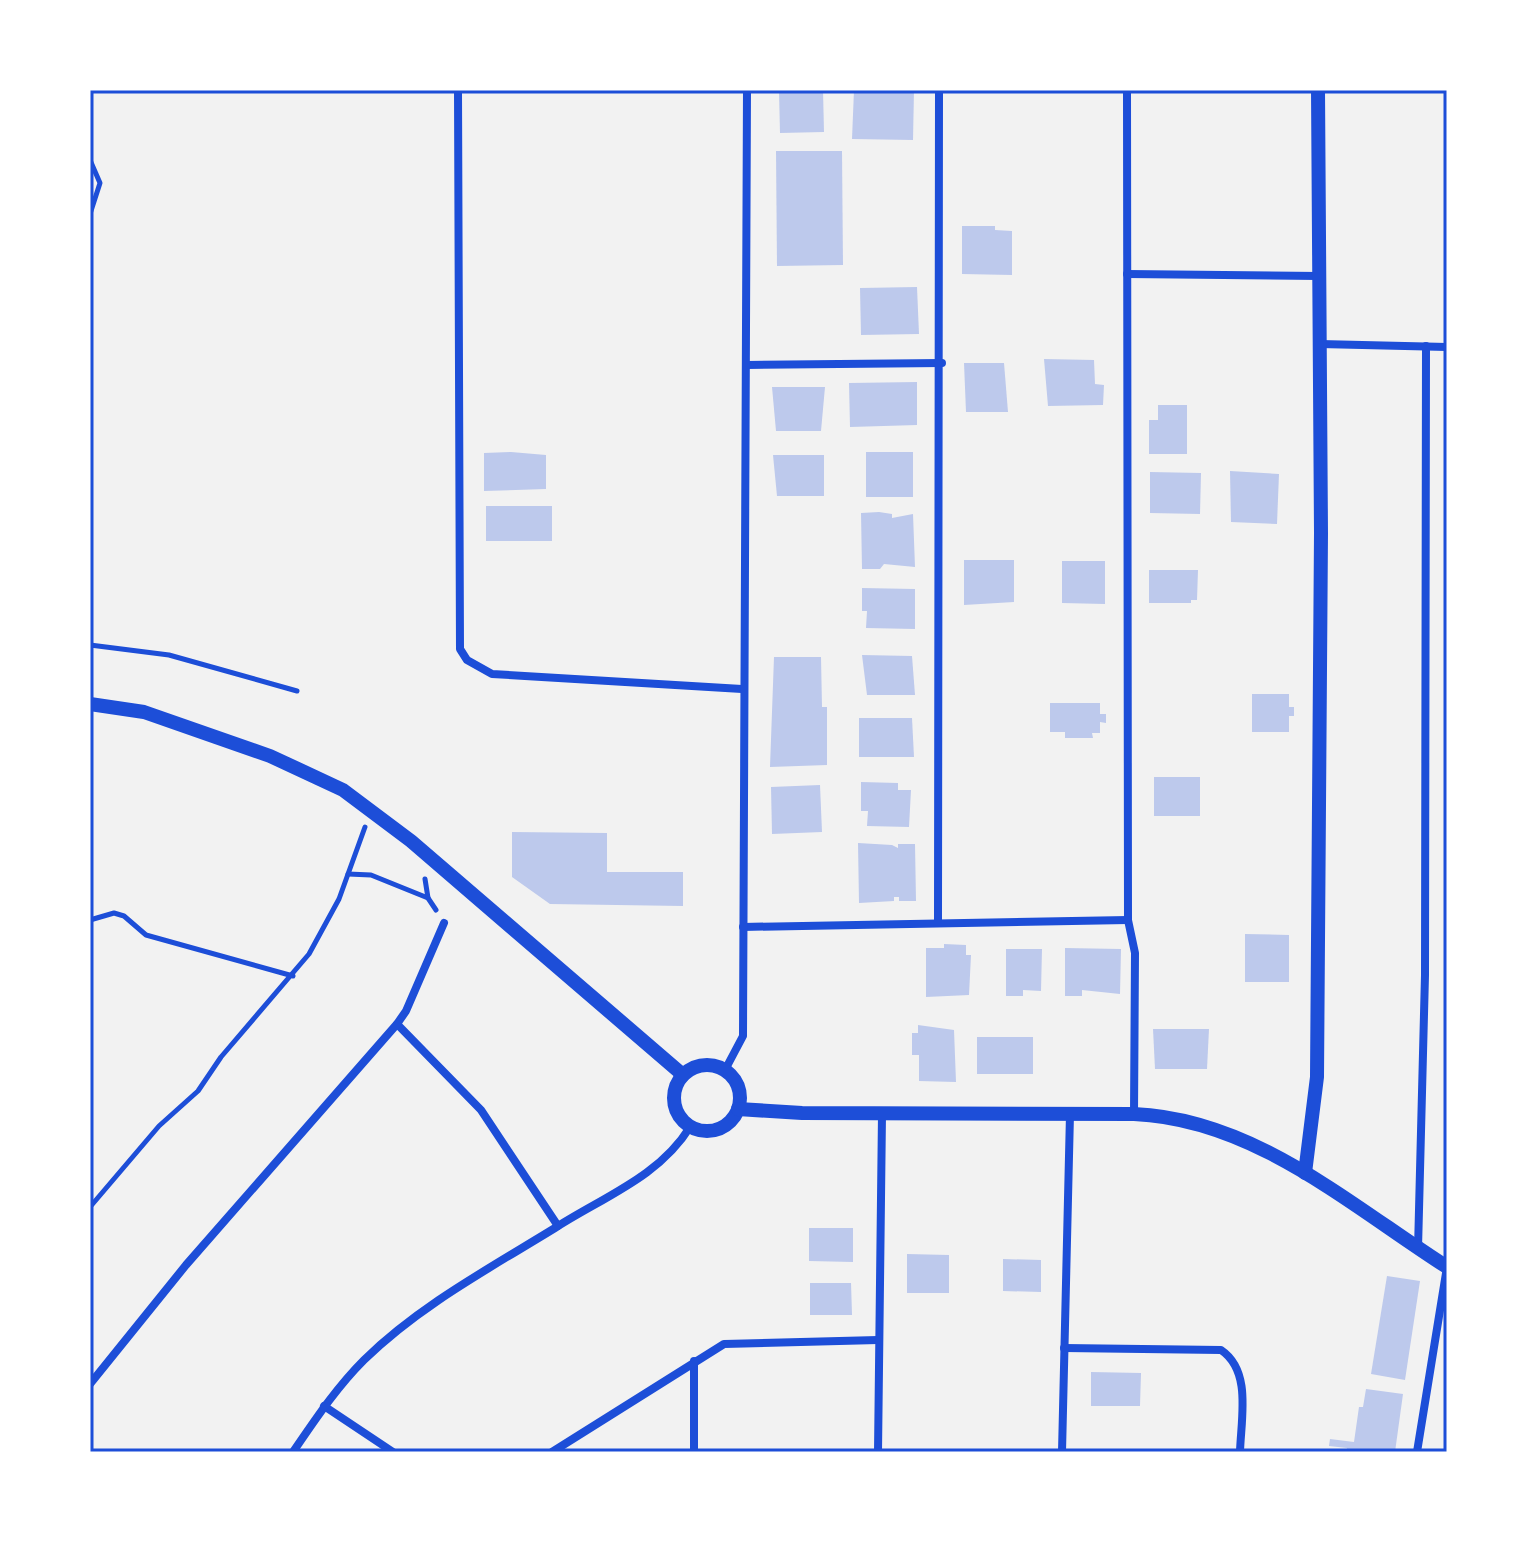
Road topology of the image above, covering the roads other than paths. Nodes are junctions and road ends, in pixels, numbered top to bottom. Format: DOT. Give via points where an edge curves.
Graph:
graph roads {
  1 [pos="458,90"];
  2 [pos="747,90"];
  3 [pos="939,90"];
  4 [pos="1127,90"];
  5 [pos="1318,90"];
  6 [pos="1127,274"];
  7 [pos="1319,276"];
  8 [pos="1320,344"];
  9 [pos="1426,346"];
  10 [pos="1447,347"];
  11 [pos="942,363"];
  12 [pos="747,365"];
  13 [pos="742,689"];
  14 [pos="90,704"];
  15 [pos="1128,920"];
  16 [pos="444,923"];
  17 [pos="938,923"];
  18 [pos="743,927"];
  19 [pos="397,1024"];
  20 [pos="725,1070"];
  21 [pos="683,1075"];
  22 [pos="738,1109"];
  23 [pos="882,1114"];
  24 [pos="1070,1114"];
  25 [pos="1134,1114"];
  26 [pos="690,1127"];
  27 [pos="1305,1173"];
  28 [pos="558,1226"];
  29 [pos="1418,1249"];
  30 [pos="1447,1267"];
  31 [pos="878,1340"];
  32 [pos="1064,1348"];
  33 [pos="694,1361"];
  34 [pos="90,1384"];
  35 [pos="324,1406"];
  36 [pos="293,1452"];
  37 [pos="393,1452"];
  38 [pos="552,1452"];
  39 [pos="694,1452"];
  40 [pos="878,1452"];
  41 [pos="1062,1452"];
  42 [pos="1240,1452"];
  43 [pos="1417,1452"];
  1 -- 13 [label="street" via="460,649 477,668 492,674"];
  2 -- 12 [label="street"];
  3 -- 11 [label="street"];
  4 -- 6 [label="street"];
  5 -- 7 [label="street"];
  6 -- 7 [label="street"];
  6 -- 15 [label="street"];
  7 -- 8 [label="street"];
  8 -- 9 [label="street"];
  8 -- 27 [label="street" via="1317,1077"];
  9 -- 10 [label="street"];
  9 -- 29 [label="street" via="1425,975"];
  11 -- 12 [label="street"];
  11 -- 17 [label="street"];
  12 -- 13 [label="street"];
  13 -- 18 [label="street"];
  14 -- 21 [label="street" via="144,712 270,756 343,790 418,847"];
  15 -- 17 [label="street"];
  15 -- 25 [label="street" via="1135,953"];
  16 -- 19 [label="street"];
  17 -- 18 [label="street"];
  18 -- 20 [label="street" via="743,1036"];
  19 -- 28 [label="street" via="481,1110"];
  19 -- 34 [label="street" via="186,1265"];
  20 -- 21 [label="street" via="703,1065"];
  20 -- 22 [label="street" via="738,1088"];
  21 -- 26 [label="street" via="676,1085 675,1109"];
  22 -- 23 [label="street"];
  22 -- 26 [label="street" via="719,1129"];
  23 -- 24 [label="street"];
  23 -- 31 [label="street"];
  24 -- 25 [label="street"];
  24 -- 32 [label="street"];
  25 -- 27 [label="street" via="1189,1119 1227,1132"];
  26 -- 28 [label="street" via="655,1169"];
  27 -- 29 [label="street"];
  28 -- 35 [label="street" via="411,1320 364,1360"];
  29 -- 30 [label="street"];
  30 -- 43 [label="street"];
  31 -- 33 [label="street" via="738,1341"];
  31 -- 40 [label="street"];
  32 -- 41 [label="street"];
  32 -- 42 [label="street" via="1221,1350 1240,1372"];
  33 -- 38 [label="street"];
  33 -- 39 [label="street"];
  35 -- 36 [label="street"];
  35 -- 37 [label="street"];
}
